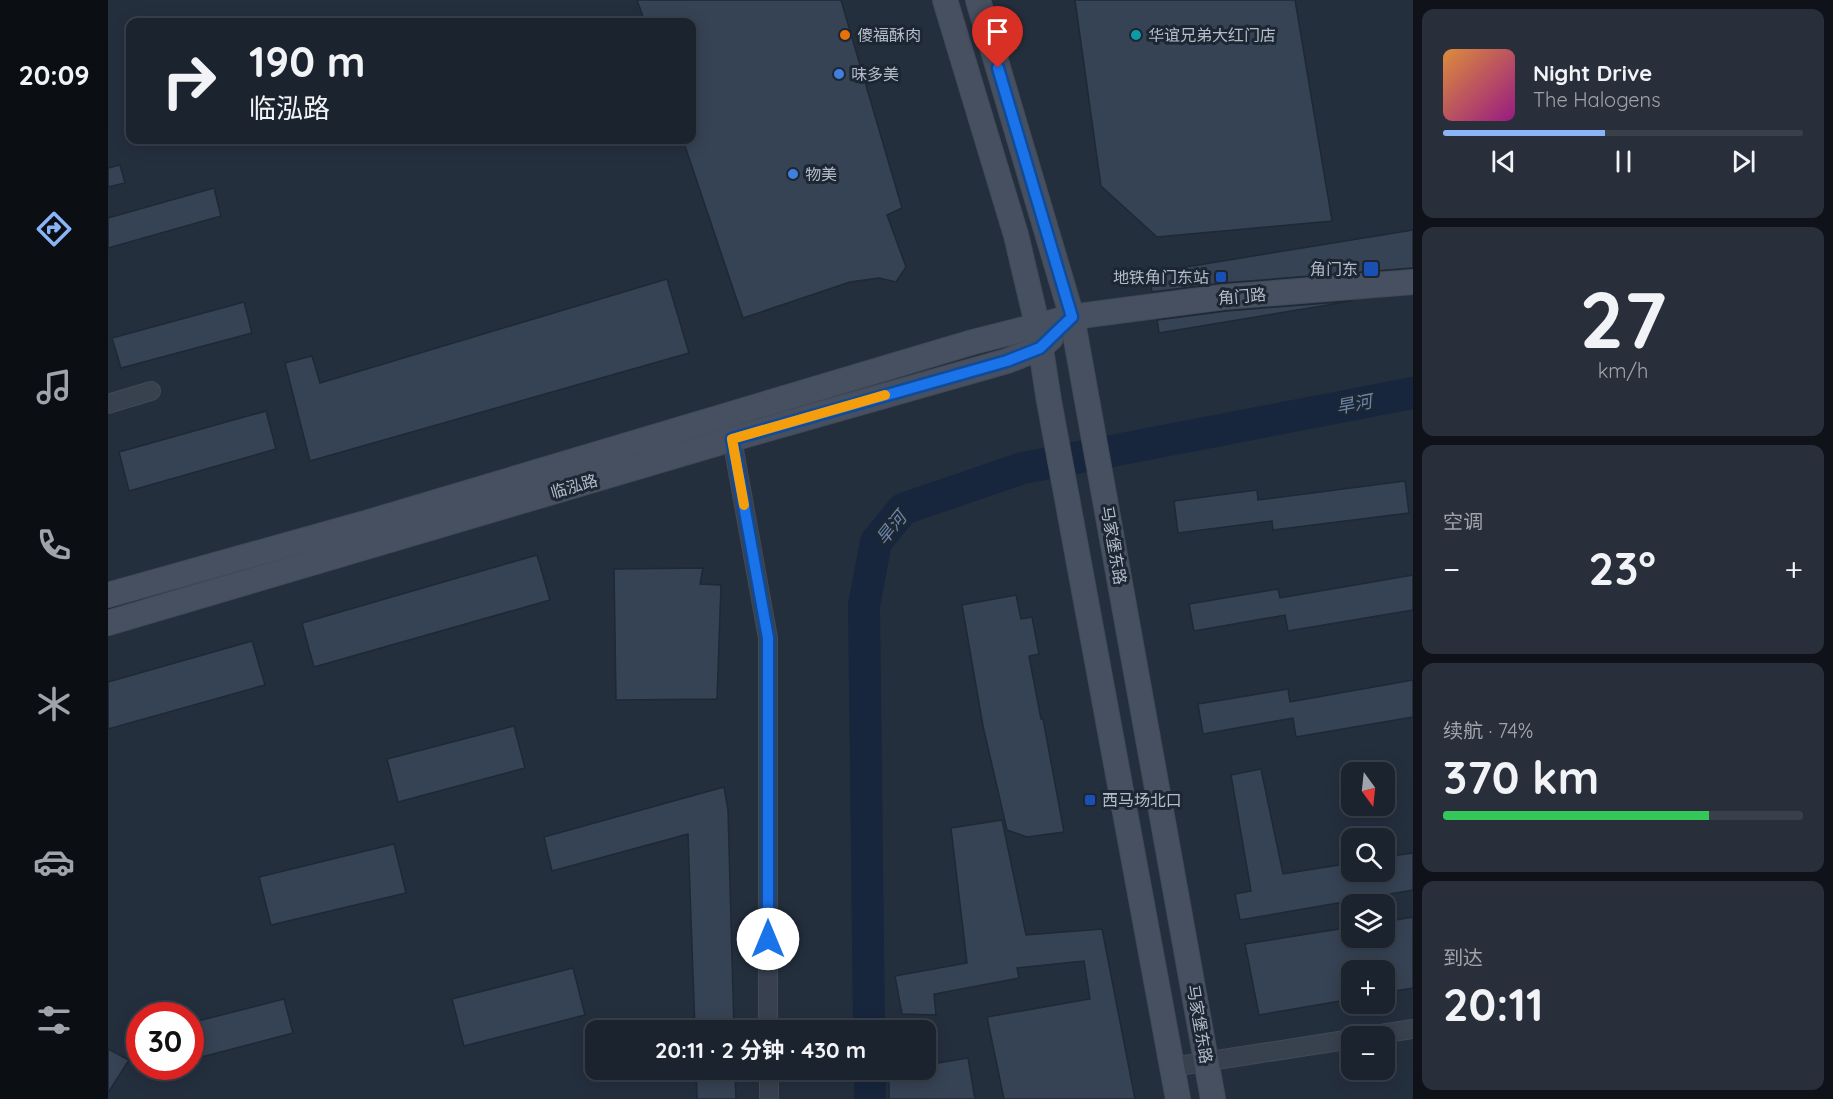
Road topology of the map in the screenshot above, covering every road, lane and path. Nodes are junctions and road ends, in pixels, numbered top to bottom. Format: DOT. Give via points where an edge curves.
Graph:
graph roads {
  1 [pos="945,0"];
  2 [pos="978,0"];
  3 [pos="1413,282"];
  4 [pos="1072,317"];
  5 [pos="1036,324"];
  6 [pos="1040,348"];
  7 [pos="152,391"];
  8 [pos="108,404"];
  9 [pos="732,439"];
  10 [pos="108,595"];
  11 [pos="108,623"];
  12 [pos="768,1020"];
  13 [pos="1413,1029"];
  14 [pos="1395,1032"];
  15 [pos="1341,1041"];
  16 [pos="1206,1062"];
  17 [pos="1172,1068"];
  18 [pos="769,1080"];
  19 [pos="769,1099"];
  20 [pos="1178,1099"];
  21 [pos="1213,1099"];
  1 -- 5 [label="main road" via="1016,235"];
  2 -- 4 [label="main road, 马家堡东路"];
  3 -- 4 [label="main road, 角门路" via="1224,297"];
  4 -- 5 [label="main road, 角门路"];
  4 -- 6 [label="main road"];
  4 -- 16 [label="main road, 马家堡东路"];
  5 -- 6 [label="main road"];
  5 -- 10 [label="main road, 临泓路" via="369,522"];
  6 -- 9 [label="main road, 临泓路" via="1007,361"];
  6 -- 17 [label="main road"];
  7 -- 8 [label="street"];
  9 -- 11 [label="main road, 临泓路"];
  9 -- 12 [label="street" via="768,638"];
  13 -- 14 [label="street"];
  15 -- 16 [label="street"];
  16 -- 17 [label="street"];
  16 -- 21 [label="main road, 马家堡东路"];
  17 -- 20 [label="main road"];
  18 -- 19 [label="street"];
}
